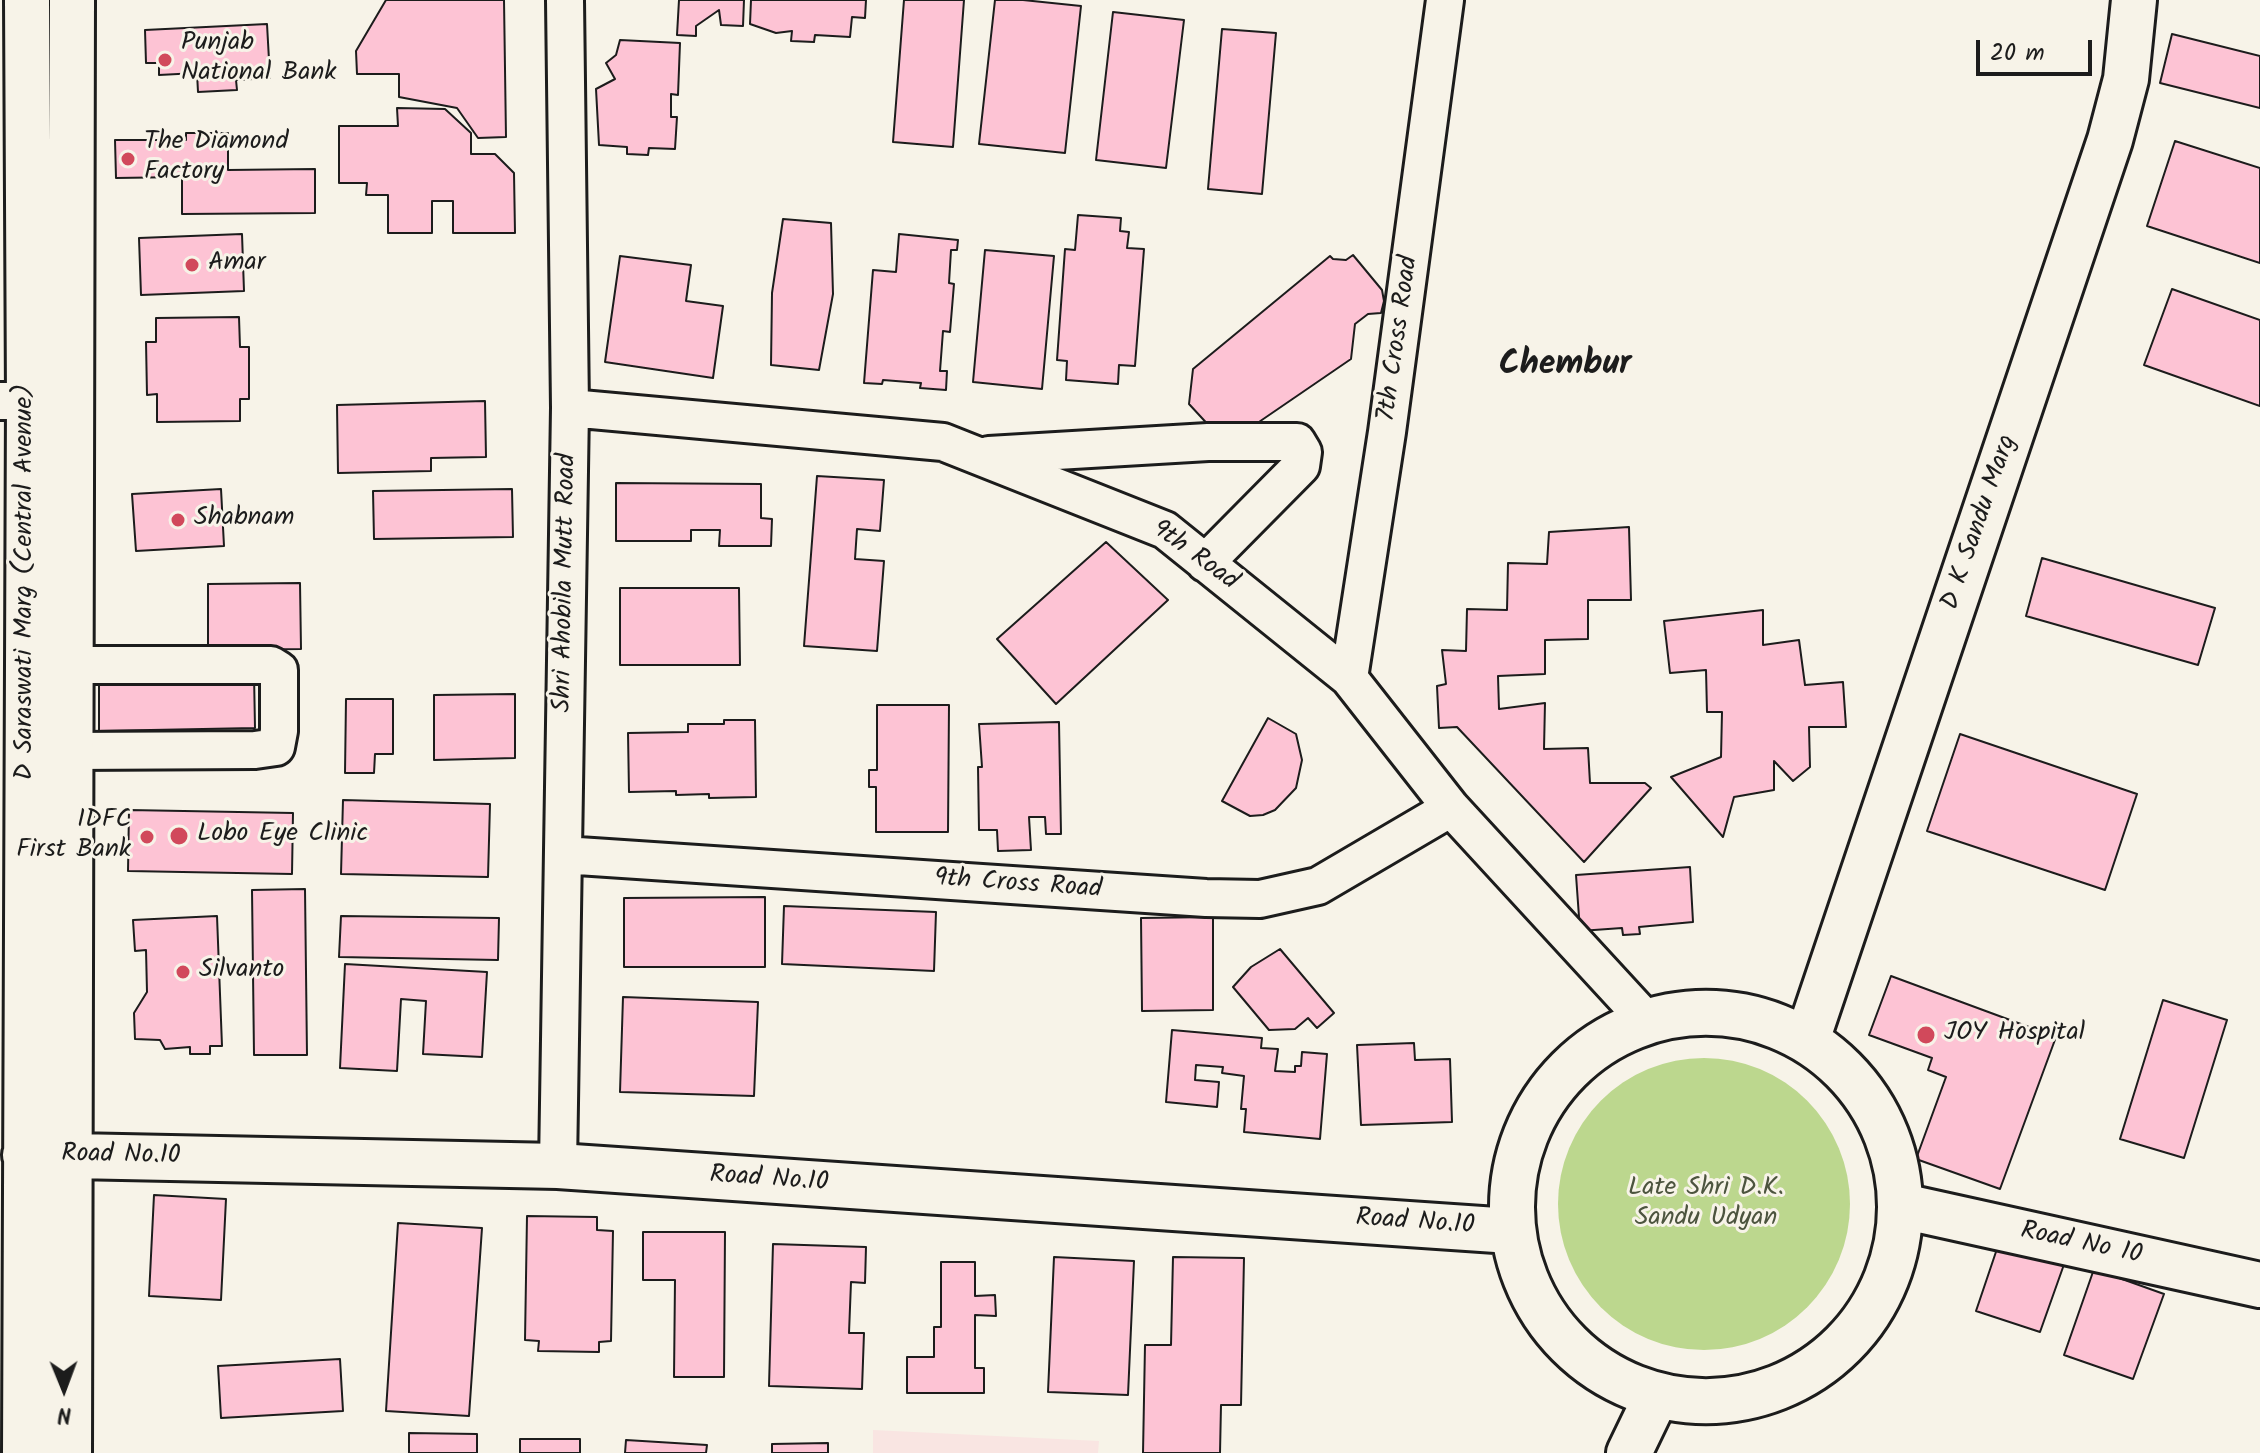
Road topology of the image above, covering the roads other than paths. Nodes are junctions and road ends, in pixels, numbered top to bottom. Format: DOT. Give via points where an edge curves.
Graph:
graph roads {
  1 [pos="27,0"];
  2 [pos="72,0"];
  3 [pos="565,0"];
  4 [pos="1445,0"];
  5 [pos="2134,0"];
  6 [pos="14,204"];
  7 [pos="14,401"];
  8 [pos="570,408"];
  9 [pos="979,456"];
  10 [pos="1205,563"];
  11 [pos="71,665"];
  12 [pos="1349,678"];
  13 [pos="71,751"];
  14 [pos="1451,808"];
  15 [pos="13,853"];
  16 [pos="71,853"];
  17 [pos="563,855"];
  18 [pos="1647,1021"];
  19 [pos="1807,1040"];
  20 [pos="25,1155"];
  21 [pos="70,1155"];
  22 [pos="558,1166"];
  23 [pos="1902,1206"];
  24 [pos="1511,1231"];
  25 [pos="2260,1285"];
  26 [pos="1657,1395"];
  27 [pos="25,1453"];
  28 [pos="69,1453"];
  29 [pos="1629,1453"];
  1 -- 6 [label="main road, D Saraswati Marg (Central Avenue)"];
  2 -- 11 [label="main road, D Saraswati Marg (Central Avenue)"];
  3 -- 8 [label="street, Shri Ahobila Mutt Road"];
  4 -- 12 [label="street, 7th Cross Road"];
  5 -- 19 [label="main road, D K Sandu Marg" via="2126,79 2110,140"];
  6 -- 7 [label="main road, D Saraswati Marg (Central Avenue)"];
  7 -- 15 [label="main road, D Saraswati Marg (Central Avenue)"];
  8 -- 9 [label="street, 9th Road" via="943,442"];
  8 -- 17 [label="street, Shri Ahobila Mutt Road"];
  9 -- 10 [label="street, 9th Road" via="1165,530"];
  9 -- 10 [label="street" via="1297,442 1303,452 1301,466"];
  10 -- 12 [label="street, 9th Road"];
  11 -- 13 [label="main road, D Saraswati Marg (Central Avenue)"];
  11 -- 13 [label="street" via="271,665 279,670 279,731 276,747 255,750"];
  12 -- 14 [label="street, 9th Road"];
  13 -- 16 [label="main road, D Saraswati Marg (Central Avenue)"];
  14 -- 17 [label="street, 9th Cross Road" via="1318,886 1260,899"];
  14 -- 18 [label="street, 9th Road"];
  15 -- 16 [label="street"];
  15 -- 20 [label="main road, D Saraswati Marg (Central Avenue)"];
  16 -- 21 [label="main road, D Saraswati Marg (Central Avenue)"];
  17 -- 22 [label="street, Shri Ahobila Mutt Road"];
  18 -- 19 [label="main road" via="1701,1012 1729,1015 1757,1019"];
  18 -- 24 [label="main road" via="1587,1052 1541,1102 1515,1164"];
  19 -- 23 [label="main road" via="1850,1075 1878,1114 1895,1158"];
  20 -- 21 [label="main road, Road No.10"];
  20 -- 27 [label="main road, D Saraswati Marg (Central Avenue)"];
  21 -- 22 [label="main road, Road No.10"];
  21 -- 28 [label="main road, D Saraswati Marg (Central Avenue)"];
  22 -- 24 [label="main road, Road No.10"];
  23 -- 25 [label="main road, Road No 10"];
  23 -- 26 [label="main road" via="1893,1264 1867,1318 1826,1361 1773,1389 1715,1401"];
  24 -- 26 [label="main road" via="1527,1287 1559,1335 1604,1372"];
  26 -- 29 [label="main road"];
}
